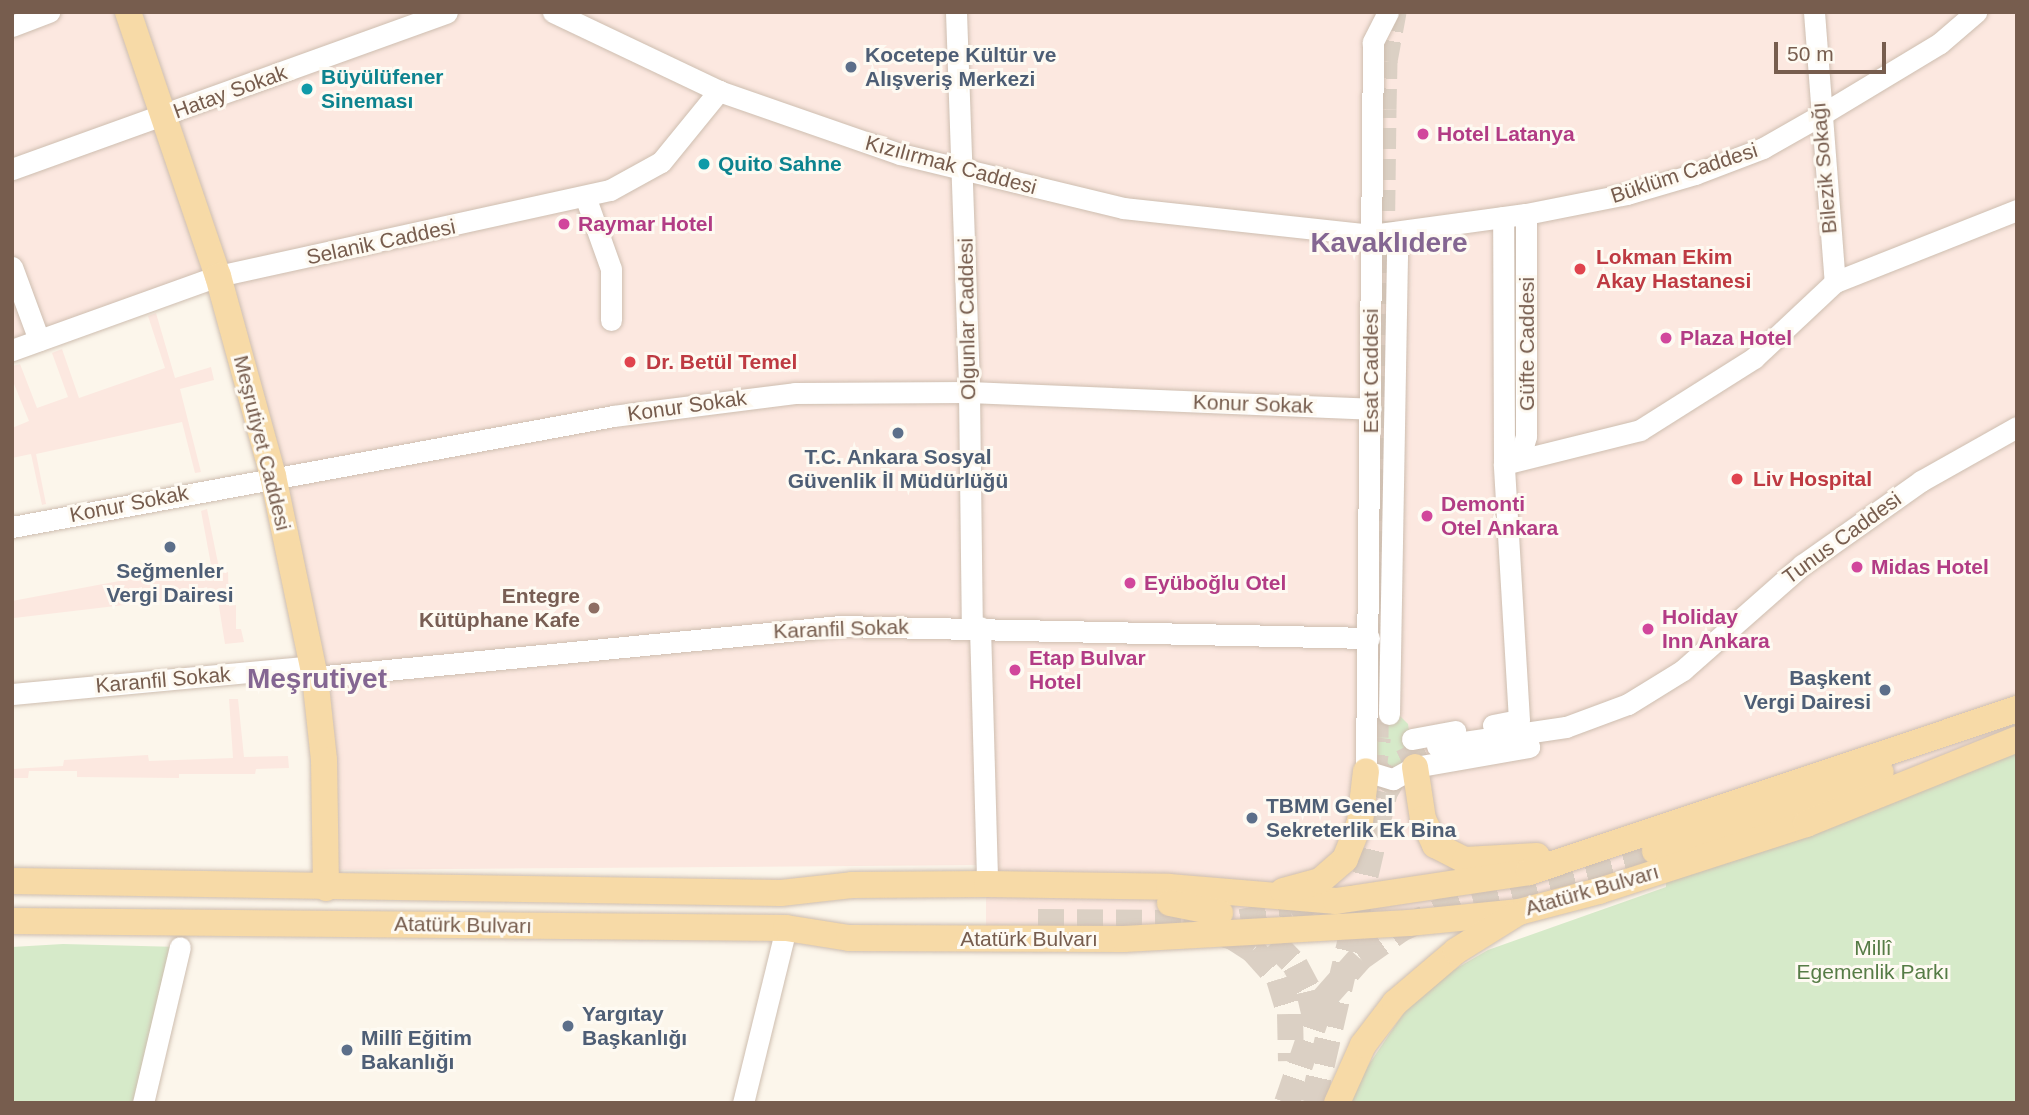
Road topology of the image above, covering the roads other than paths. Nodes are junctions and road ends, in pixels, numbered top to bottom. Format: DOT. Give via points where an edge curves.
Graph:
graph roads {
  1 [pos="49,12"];
  2 [pos="128,12"];
  3 [pos="447,12"];
  4 [pos="553,12"];
  5 [pos="956,12"];
  6 [pos="1388,12"];
  7 [pos="1814,12"];
  8 [pos="1976,12"];
  9 [pos="12,26"];
  10 [pos="719,91"];
  11 [pos="163,116"];
  12 [pos="1819,116"];
  13 [pos="12,169"];
  14 [pos="963,171"];
  15 [pos="586,199"];
  16 [pos="2017,210"];
  17 [pos="1526,214"];
  18 [pos="1503,217"];
  19 [pos="1397,234"];
  20 [pos="1372,235"];
  21 [pos="12,267"];
  22 [pos="218,276"];
  23 [pos="1835,282"];
  24 [pos="611,320"];
  25 [pos="39,340"];
  26 [pos="1528,342"];
  27 [pos="1505,344"];
  28 [pos="12,351"];
  29 [pos="969,392"];
  30 [pos="1371,409"];
  31 [pos="2017,427"];
  32 [pos="1504,464"];
  33 [pos="273,476"];
  34 [pos="12,527"];
  35 [pos="976,627"];
  36 [pos="1369,638"];
  37 [pos="1683,670"];
  38 [pos="314,672"];
  39 [pos="12,694"];
  40 [pos="2017,709"];
  41 [pos="1389,714"];
  42 [pos="1976,726"];
  43 [pos="1367,734"];
  44 [pos="1412,738"];
  45 [pos="2017,739"];
  46 [pos="1437,746"];
  47 [pos="1415,766"];
  48 [pos="1366,771"];
  49 [pos="1624,839"];
  50 [pos="1655,851"];
  51 [pos="1584,853"];
  52 [pos="1638,878"];
  53 [pos="12,881"];
  54 [pos="987,884"];
  55 [pos="326,888"];
  56 [pos="787,893"];
  57 [pos="1254,896"];
  58 [pos="1519,912"];
  59 [pos="1220,913"];
  60 [pos="12,921"];
  61 [pos="1038,922"];
  62 [pos="786,928"];
  63 [pos="180,947"];
  64 [pos="143,1103"];
  65 [pos="743,1103"];
  66 [pos="1337,1103"];
  1 -- 9 [label="street"];
  2 -- 11 [label="main road, Meşrutiyet Caddesi"];
  3 -- 11 [label="street, Hatay Sokak"];
  4 -- 10 [label="street, Kızılırmak Caddesi"];
  5 -- 14 [label="street, Olgunlar Caddesi"];
  6 -- 20 [label="street, Esat Caddesi" via="1373,42"];
  7 -- 12 [label="street, Bilezik Sokağı"];
  8 -- 12 [label="street, Büklüm Caddesi" via="1940,43"];
  10 -- 14 [label="street, Kızılırmak Caddesi"];
  10 -- 15 [label="street, Selanik Caddesi" via="649,171"];
  11 -- 13 [label="street, Hatay Sokak"];
  11 -- 22 [label="main road, Meşrutiyet Caddesi"];
  12 -- 17 [label="street, Büklüm Caddesi" via="1763,148 1695,174 1627,194"];
  12 -- 23 [label="street, Bilezik Sokağı"];
  14 -- 20 [label="street, Kızılırmak Caddesi" via="1123,208"];
  14 -- 29 [label="street, Olgunlar Caddesi"];
  15 -- 22 [label="street, Selanik Caddesi"];
  15 -- 24 [label="street" via="611,269"];
  16 -- 23 [label="street"];
  17 -- 18 [label="street, Büklüm Caddesi"];
  17 -- 26 [label="street, Güfte Caddesi"];
  18 -- 19 [label="street, Büklüm Caddesi"];
  18 -- 27 [label="street, Güfte Caddesi"];
  19 -- 20 [label="street, Kızılırmak Caddesi"];
  19 -- 41 [label="street, Esat Caddesi"];
  20 -- 30 [label="street, Esat Caddesi"];
  21 -- 25 [label="street"];
  22 -- 25 [label="street, Selanik Caddesi"];
  22 -- 33 [label="main road, Meşrutiyet Caddesi"];
  23 -- 32 [label="street" via="1754,358 1640,430"];
  25 -- 28 [label="street, Selanik Caddesi"];
  26 -- 27 [label="street"];
  26 -- 32 [label="street, Güfte Caddesi" via="1526,436 1522,450"];
  27 -- 32 [label="street, Güfte Caddesi"];
  29 -- 30 [label="street, Konur Sokak"];
  29 -- 33 [label="street, Konur Sokak" via="822,391 701,403"];
  29 -- 35 [label="street, Olgunlar Caddesi"];
  30 -- 36 [label="street, Esat Caddesi"];
  31 -- 37 [label="street, Tunus Caddesi" via="1921,481 1802,565"];
  32 -- 44 [label="street, Güfte Caddesi" via="1519,720"];
  33 -- 34 [label="street, Konur Sokak"];
  33 -- 38 [label="main road, Meşrutiyet Caddesi"];
  35 -- 36 [label="street, Karanfil Sokak"];
  35 -- 38 [label="street, Karanfil Sokak" via="816,627"];
  35 -- 54 [label="street, Olgunlar Caddesi"];
  36 -- 43 [label="street, Esat Caddesi"];
  37 -- 46 [label="street, Tunus Caddesi" via="1628,705 1566,727"];
  37 -- 47 [label="street, Tunus Caddesi" via="1673,686 1634,714 1568,740"];
  38 -- 39 [label="street, Karanfil Sokak"];
  38 -- 55 [label="main road, Meşrutiyet Caddesi" via="324,760"];
  40 -- 42 [label="main road, Atatürk Bulvarı"];
  41 -- 43 [label="street" via="1380,717"];
  41 -- 44 [label="street" via="1400,716"];
  42 -- 49 [label="main road, Atatürk Bulvarı"];
  42 -- 50 [label="main road" via="1934,753"];
  43 -- 48 [label="street, Esat Caddesi"];
  44 -- 47 [label="street"];
  45 -- 52 [label="main road, Atatürk Bulvarı" via="1806,824"];
  47 -- 48 [label="street" via="1393,779"];
  47 -- 51 [label="main road" via="1427,833 1447,854 1477,860"];
  48 -- 57 [label="main road" via="1357,832 1335,871 1306,886"];
  49 -- 51 [label="main road, Atatürk Bulvarı"];
  49 -- 52 [label="main road" via="1622,864"];
  51 -- 57 [label="main road, Atatürk Bulvarı" via="1500,878 1394,894 1336,901"];
  52 -- 58 [label="main road, Atatürk Bulvarı"];
  53 -- 55 [label="main road, Atatürk Bulvarı"];
  54 -- 56 [label="main road, Atatürk Bulvarı" via="852,885"];
  54 -- 57 [label="main road, Atatürk Bulvarı" via="1169,887"];
  55 -- 56 [label="main road, Atatürk Bulvarı"];
  56 -- 59 [label="main road" via="853,900 1145,901"];
  58 -- 62 [label="main road, Atatürk Bulvarı" via="1189,938 849,938"];
  58 -- 66 [label="main road" via="1456,951 1395,1003 1363,1045"];
  60 -- 62 [label="main road, Atatürk Bulvarı"];
  61 -- 62 [label="main road" via="850,922"];
  62 -- 65 [label="street"];
  63 -- 64 [label="street"];
}
